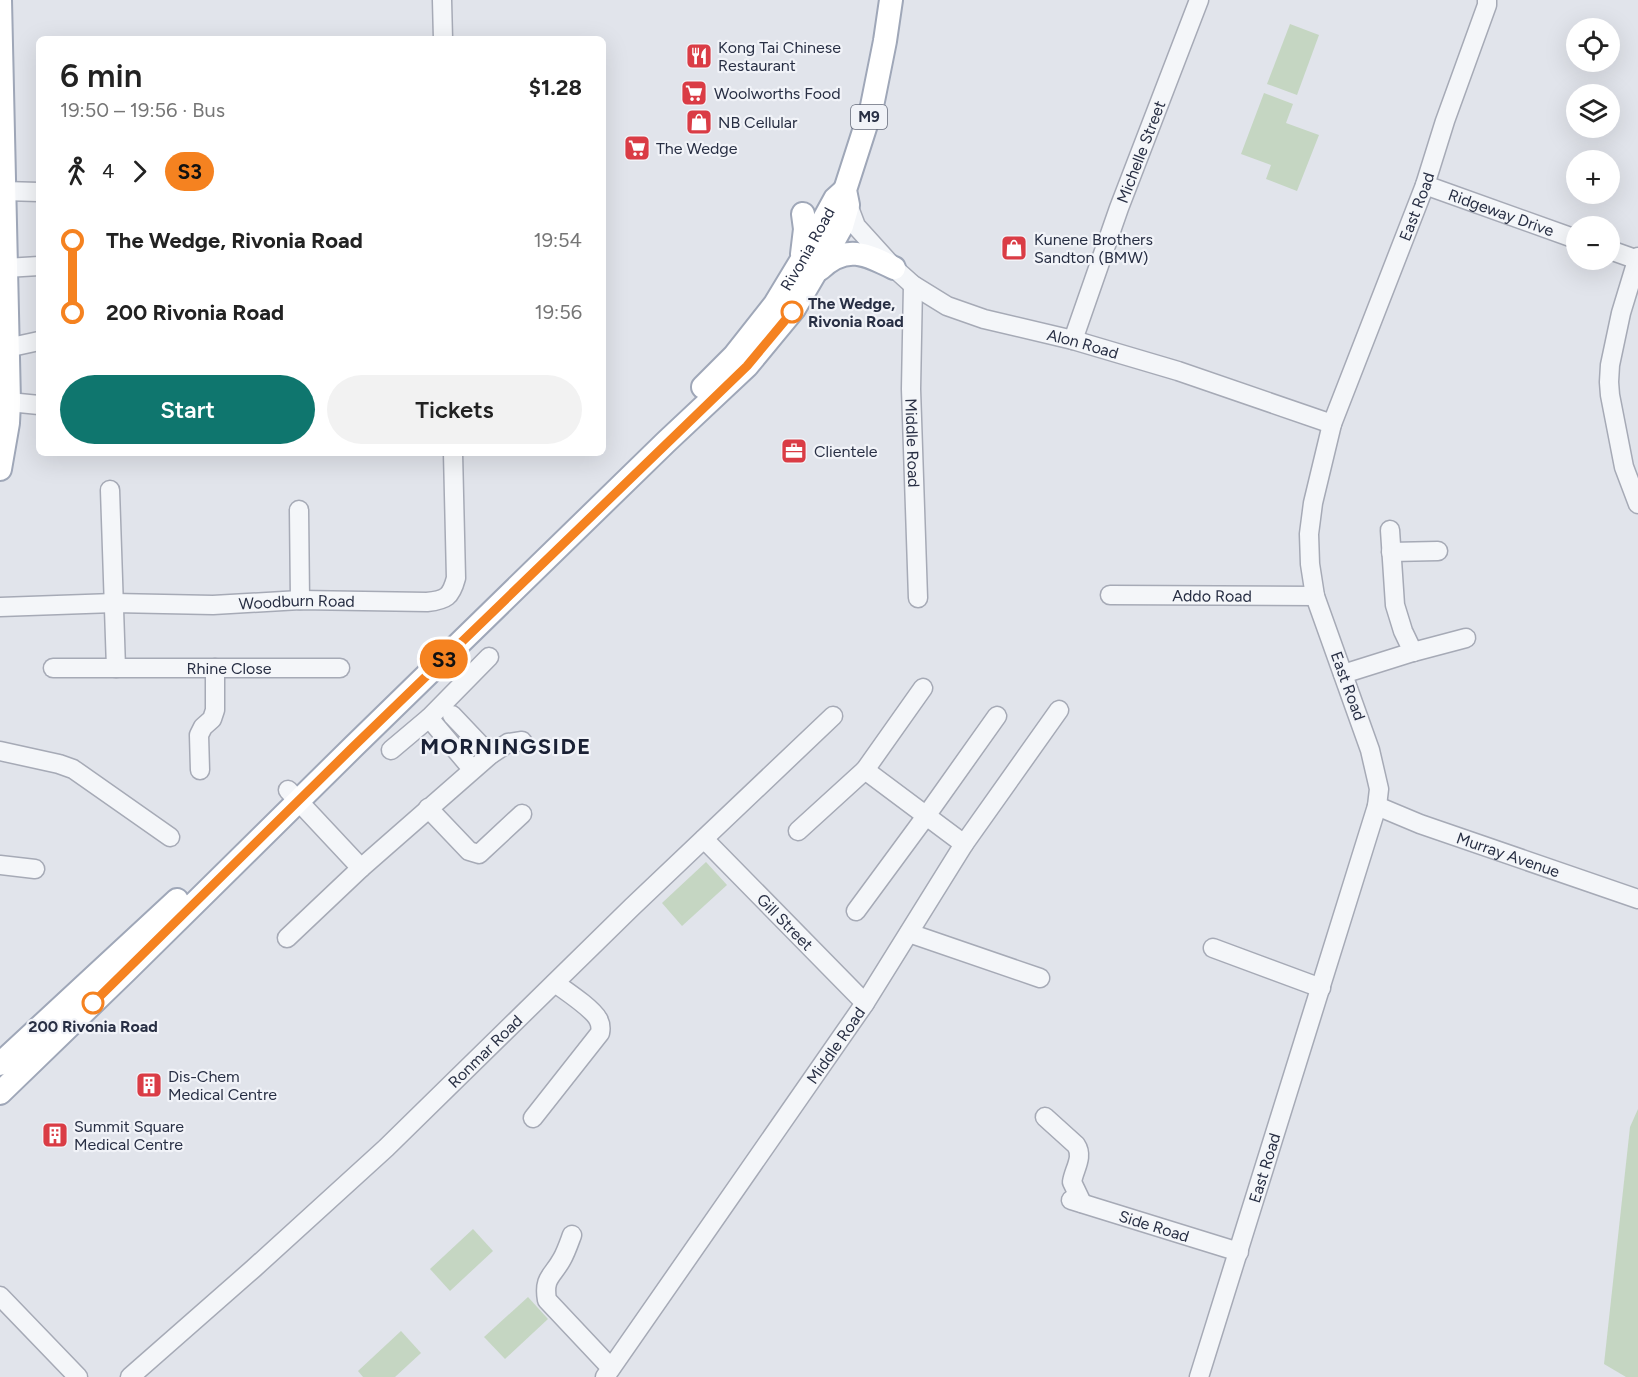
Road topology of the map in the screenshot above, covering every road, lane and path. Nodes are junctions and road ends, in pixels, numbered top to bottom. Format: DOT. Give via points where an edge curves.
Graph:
graph roads {
  1 [pos="0,0"];
  2 [pos="442,0"];
  3 [pos="891,0"];
  4 [pos="1199,0"];
  5 [pos="1487,0"];
  6 [pos="443,36"];
  7 [pos="1425,185"];
  8 [pos="4,190"];
  9 [pos="36,192"];
  10 [pos="842,210"];
  11 [pos="803,214"];
  12 [pos="1566,235"];
  13 [pos="1620,253"];
  14 [pos="1638,259"];
  15 [pos="36,266"];
  16 [pos="6,268"];
  17 [pos="894,268"];
  18 [pos="807,269"];
  19 [pos="913,285"];
  20 [pos="1073,340"];
  21 [pos="36,342"];
  22 [pos="3,348"];
  23 [pos="9,402"];
  24 [pos="36,405"];
  25 [pos="1332,424"];
  26 [pos="453,456"];
  27 [pos="0,469"];
  28 [pos="110,490"];
  29 [pos="1638,504"];
  30 [pos="298,510"];
  31 [pos="1390,530"];
  32 [pos="1438,551"];
  33 [pos="1391,552"];
  34 [pos="1110,595"];
  35 [pos="1315,596"];
  36 [pos="918,598"];
  37 [pos="300,600"];
  38 [pos="114,603"];
  39 [pos="0,607"];
  40 [pos="1467,638"];
  41 [pos="1413,652"];
  42 [pos="489,657"];
  43 [pos="53,668"];
  44 [pos="116,668"];
  45 [pos="215,668"];
  46 [pos="340,668"];
  47 [pos="1343,674"];
  48 [pos="922,688"];
  49 [pos="1059,710"];
  50 [pos="452,715"];
  51 [pos="833,716"];
  52 [pos="997,716"];
  53 [pos="429,718"];
  54 [pos="522,741"];
  55 [pos="391,750"];
  56 [pos="0,752"];
  57 [pos="490,755"];
  58 [pos="472,769"];
  59 [pos="200,770"];
  60 [pos="865,770"];
  61 [pos="293,795"];
  62 [pos="1377,806"];
  63 [pos="428,808"];
  64 [pos="522,814"];
  65 [pos="926,816"];
  66 [pos="798,831"];
  67 [pos="170,837"];
  68 [pos="704,839"];
  69 [pos="964,844"];
  70 [pos="0,865"];
  71 [pos="362,868"];
  72 [pos="34,869"];
  73 [pos="1638,899"];
  74 [pos="856,911"];
  75 [pos="909,933"];
  76 [pos="287,938"];
  77 [pos="1213,948"];
  78 [pos="126,971"];
  79 [pos="98,974"];
  80 [pos="1040,978"];
  81 [pos="555,983"];
  82 [pos="1321,988"];
  83 [pos="865,1003"];
  84 [pos="0,1064"];
  85 [pos="0,1093"];
  86 [pos="1045,1117"];
  87 [pos="533,1118"];
  88 [pos="572,1235"];
  89 [pos="1239,1252"];
  90 [pos="0,1296"];
  91 [pos="608,1372"];
  92 [pos="73,1375"];
  93 [pos="130,1377"];
  94 [pos="1199,1377"];
  1 -- 8 [label="main road"];
  2 -- 6 [label="street"];
  3 -- 10 [label="main road, Rivonia Road / M9" via="872,106"];
  4 -- 20 [label="street, Michelle Street"];
  5 -- 7 [label="street, East Road"];
  7 -- 12 [label="street, Ridgeway Drive"];
  7 -- 25 [label="street, East Road"];
  8 -- 9 [label="street"];
  8 -- 16 [label="main road"];
  10 -- 17 [label="street, Alon Road"];
  10 -- 18 [label="main road, Rivonia Road / M9"];
  11 -- 18 [label="main road"];
  13 -- 14 [label="street"];
  14 -- 29 [label="street" via="1622,313 1609,382 1624,467"];
  15 -- 16 [label="street"];
  16 -- 22 [label="main road"];
  17 -- 18 [label="main road" via="851,252"];
  17 -- 19 [label="street, Alon Road"];
  18 -- 61 [label="main road, Rivonia Road / M9" via="734,356"];
  19 -- 20 [label="street, Alon Road" via="960,312"];
  19 -- 36 [label="street, Middle Road" via="910,389"];
  20 -- 25 [label="street, Alon Road"];
  21 -- 22 [label="street"];
  22 -- 23 [label="main road"];
  23 -- 24 [label="street"];
  23 -- 27 [label="main road"];
  25 -- 35 [label="street, East Road" via="1309,534"];
  26 -- 37 [label="street, Woodburn Road" via="456,578 447,597 427,602"];
  28 -- 38 [label="street"];
  30 -- 37 [label="street"];
  31 -- 33 [label="street"];
  32 -- 33 [label="street"];
  33 -- 41 [label="street" via="1395,605"];
  34 -- 35 [label="street, Addo Road"];
  35 -- 47 [label="street, East Road"];
  37 -- 38 [label="street, Woodburn Road"];
  38 -- 39 [label="street, Woodburn Road"];
  38 -- 44 [label="street"];
  40 -- 41 [label="street"];
  41 -- 47 [label="street"];
  42 -- 53 [label="street"];
  43 -- 44 [label="street, Rhine Close"];
  44 -- 45 [label="street, Rhine Close"];
  45 -- 46 [label="street, Rhine Close"];
  45 -- 59 [label="street" via="216,710 200,731"];
  47 -- 62 [label="street, East Road" via="1370,750 1379,789"];
  48 -- 60 [label="street"];
  49 -- 69 [label="street, Middle Road"];
  50 -- 57 [label="street"];
  51 -- 68 [label="street, Ronmar Road"];
  52 -- 65 [label="street"];
  53 -- 55 [label="street"];
  53 -- 58 [label="street"];
  54 -- 57 [label="street" via="508,743"];
  56 -- 67 [label="street" via="73,769"];
  57 -- 58 [label="street"];
  58 -- 63 [label="street"];
  60 -- 65 [label="street"];
  60 -- 66 [label="street"];
  61 -- 71 [label="street"];
  61 -- 78 [label="main road, Rivonia Road / M9"];
  61 -- 79 [label="main road, Rivonia Road / M9"];
  62 -- 73 [label="street, Murray Avenue"];
  62 -- 82 [label="street, East Road"];
  63 -- 64 [label="street" via="469,850 479,854"];
  63 -- 71 [label="street"];
  65 -- 69 [label="street"];
  65 -- 74 [label="street"];
  68 -- 81 [label="street, Ronmar Road"];
  68 -- 83 [label="street, Gill Street"];
  69 -- 75 [label="street, Middle Road"];
  70 -- 72 [label="street"];
  71 -- 76 [label="street"];
  75 -- 80 [label="street"];
  75 -- 83 [label="street, Middle Road"];
  77 -- 82 [label="street"];
  78 -- 79 [label="main road" via="113,968"];
  78 -- 85 [label="main road, Rivonia Road / M9"];
  79 -- 84 [label="main road, Rivonia Road / M9"];
  81 -- 87 [label="street" via="594,1013 599,1019 600,1033"];
  81 -- 93 [label="street, Ronmar Road" via="386,1148"];
  82 -- 89 [label="street, East Road"];
  83 -- 91 [label="street, Middle Road"];
  86 -- 89 [label="street, Side Road" via="1079,1150 1072,1182 1077,1202"];
  88 -- 91 [label="street" via="562,1260 546,1282 547,1300"];
  89 -- 94 [label="street, East Road"];
  90 -- 92 [label="street"];
}
